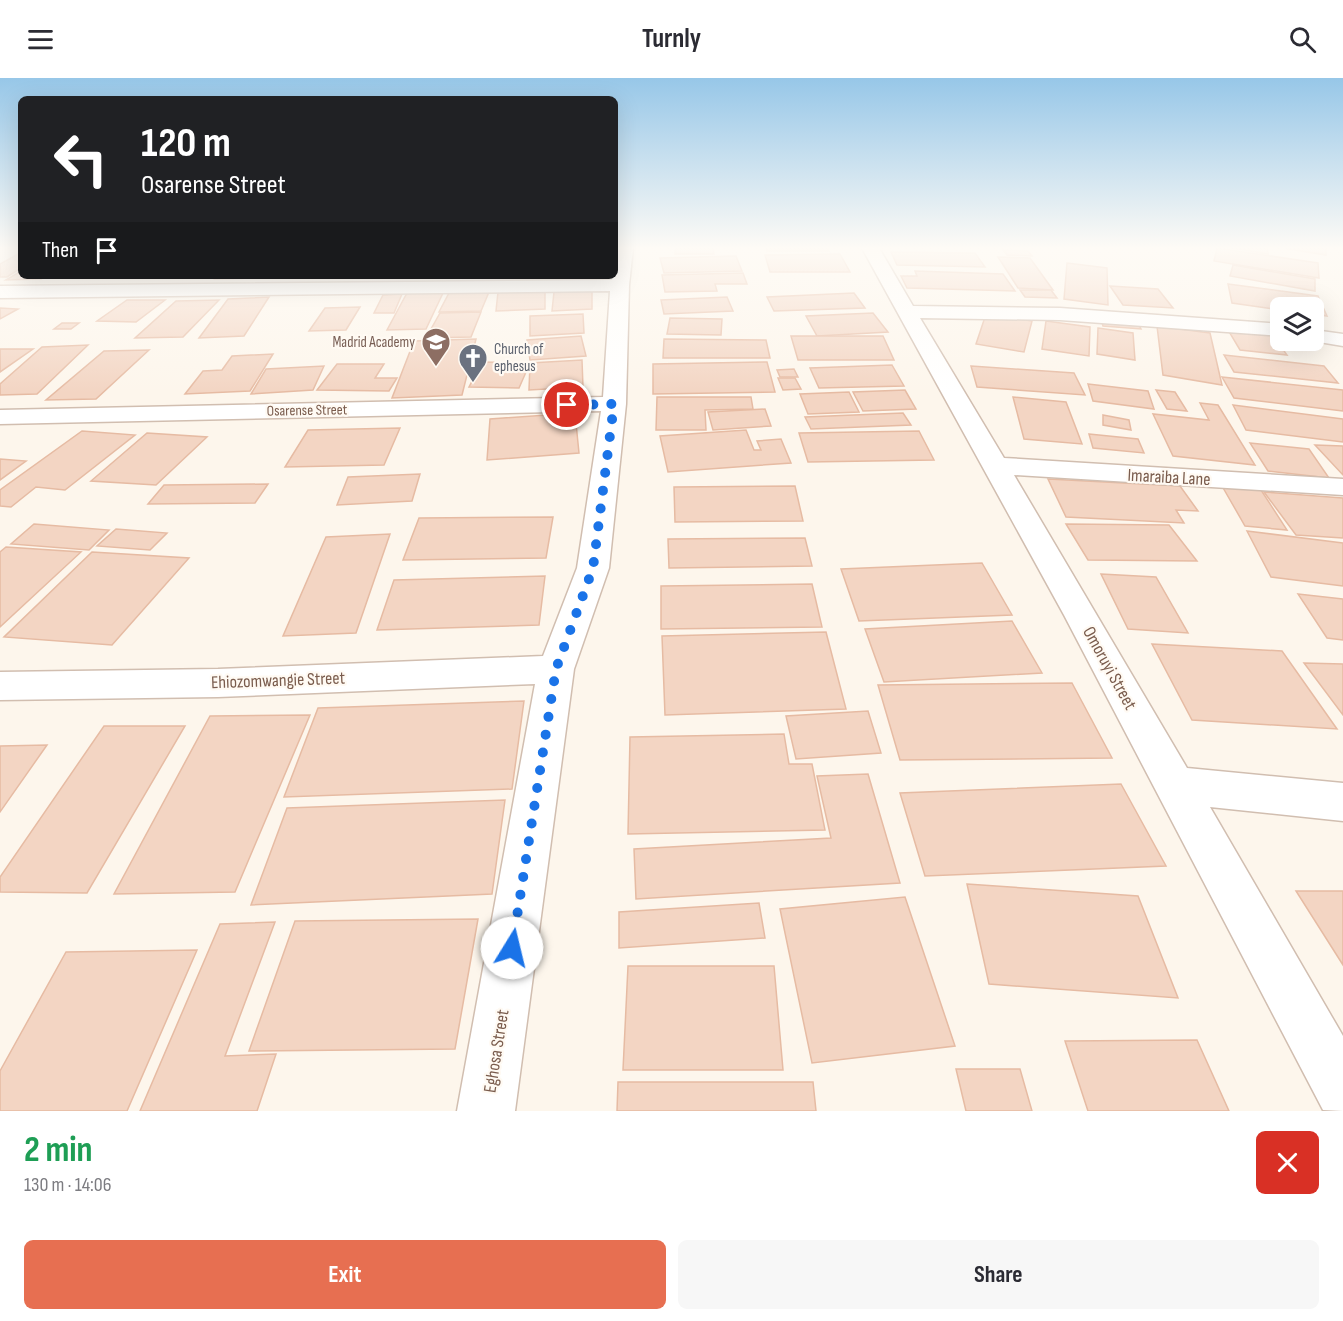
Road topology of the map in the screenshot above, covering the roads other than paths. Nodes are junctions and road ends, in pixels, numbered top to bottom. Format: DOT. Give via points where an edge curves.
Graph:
graph roads {
  1 [pos="619,296"];
  2 [pos="899,296"];
  3 [pos="908,312"];
  4 [pos="1270,329"];
  5 [pos="1324,337"];
  6 [pos="1343,340"];
  7 [pos="614,404"];
  8 [pos="0,417"];
  9 [pos="996,466"];
  10 [pos="1343,487"];
  11 [pos="556,669"];
  12 [pos="0,686"];
  13 [pos="1174,785"];
  14 [pos="1343,802"];
  15 [pos="1343,1090"];
  16 [pos="486,1111"];
  1 -- 7 [label="street, Eghosa Street"];
  2 -- 3 [label="street, Omoruyi Street"];
  3 -- 4 [label="street" via="1060,314"];
  3 -- 9 [label="street, Omoruyi Street"];
  5 -- 6 [label="street"];
  7 -- 8 [label="street, Osarense Street"];
  7 -- 11 [label="street, Eghosa Street" via="593,568"];
  9 -- 10 [label="street, Imaraiba Lane"];
  9 -- 13 [label="street, Omoruyi Street"];
  11 -- 12 [label="street, Ehiozomwangie Street" via="218,683"];
  11 -- 16 [label="street, Eghosa Street"];
  13 -- 14 [label="street"];
  13 -- 15 [label="street, Omoruyi Street"];
}
